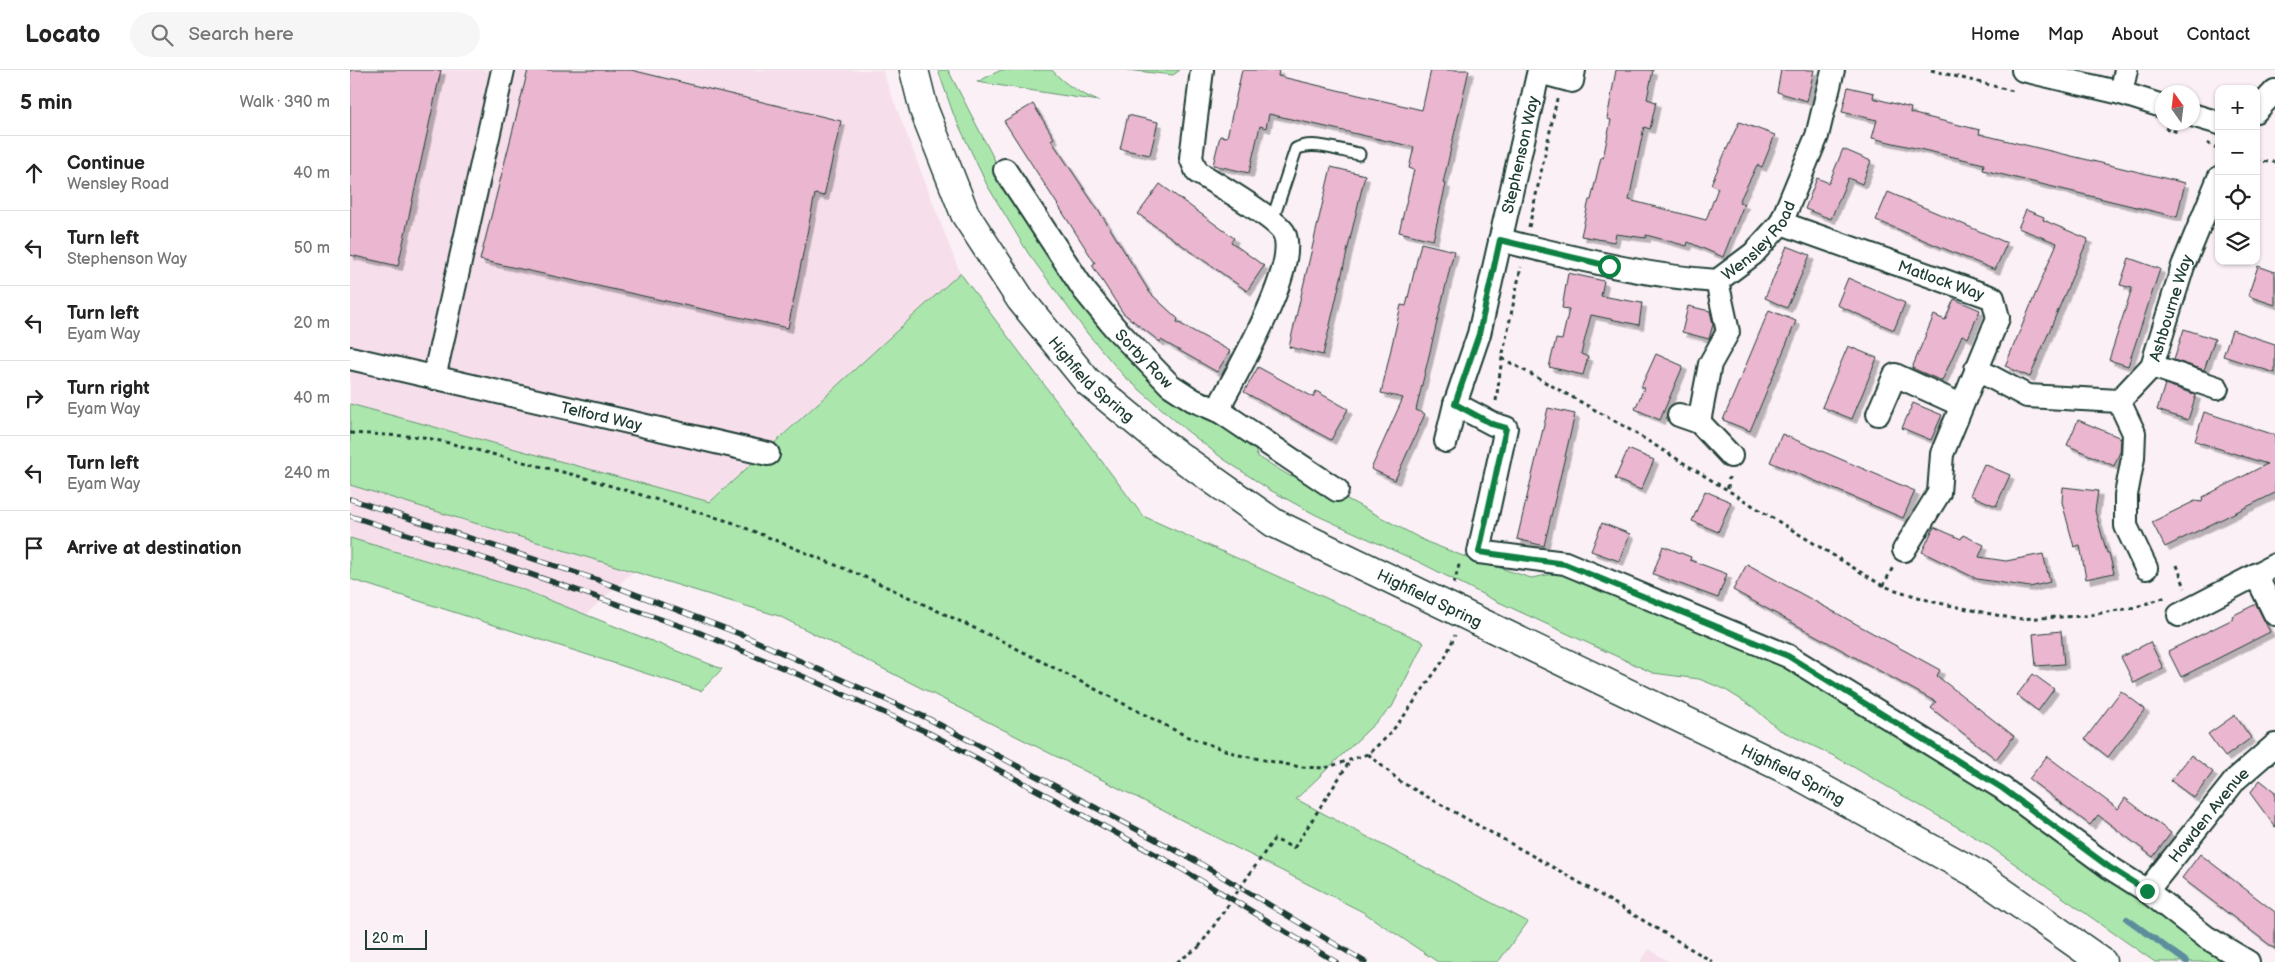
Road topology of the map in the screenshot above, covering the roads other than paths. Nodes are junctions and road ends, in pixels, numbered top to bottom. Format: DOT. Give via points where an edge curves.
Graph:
graph roads {
  1 [pos="503,70"];
  2 [pos="914,70"];
  3 [pos="1202,70"];
  4 [pos="1574,70"];
  5 [pos="1833,70"];
  6 [pos="2023,70"];
  7 [pos="2126,70"];
  8 [pos="1539,71"];
  9 [pos="2275,91"];
  10 [pos="2121,93"];
  11 [pos="2155,104"];
  12 [pos="2260,107"];
  13 [pos="2200,117"];
  14 [pos="2215,122"];
  15 [pos="1359,154"];
  16 [pos="1005,170"];
  17 [pos="2215,188"];
  18 [pos="1272,220"];
  19 [pos="1781,223"];
  20 [pos="1500,240"];
  21 [pos="1717,281"];
  22 [pos="350,358"];
  23 [pos="2152,366"];
  24 [pos="1976,370"];
  25 [pos="434,378"];
  26 [pos="2217,388"];
  27 [pos="2119,401"];
  28 [pos="1455,404"];
  29 [pos="1961,405"];
  30 [pos="1221,412"];
  31 [pos="1878,414"];
  32 [pos="1446,441"];
  33 [pos="768,454"];
  34 [pos="1731,456"];
  35 [pos="1337,490"];
  36 [pos="1904,550"];
  37 [pos="2146,568"];
  38 [pos="2265,570"];
  39 [pos="2176,601"];
  40 [pos="2275,614"];
  41 [pos="2275,745"];
  42 [pos="2147,891"];
  43 [pos="2102,962"];
  44 [pos="2248,962"];
  1 -- 25 [label="street"];
  2 -- 43 [label="main road, Highfield Spring" via="924,110 965,214 1021,300 1087,381 1168,448 1274,523 1796,774 1856,807 1977,874"];
  3 -- 18 [label="street" via="1192,165 1197,172"];
  4 -- 8 [label="street" via="1572,80"];
  5 -- 19 [label="street, Wensley Road" via="1817,136"];
  6 -- 10 [label="street"];
  7 -- 10 [label="street"];
  8 -- 20 [label="street, Stephenson Way"];
  9 -- 12 [label="street"];
  10 -- 11 [label="street"];
  13 -- 14 [label="street"];
  15 -- 18 [label="lane" via="1312,146 1296,149"];
  16 -- 30 [label="street, Sorby Row" via="1084,290 1115,328 1170,385"];
  17 -- 23 [label="street, Ashbourne Way" via="2183,266"];
  18 -- 30 [label="street" via="1284,232 1287,244 1285,263 1266,316 1223,399"];
  19 -- 21 [label="street, Wensley Road" via="1753,254"];
  19 -- 24 [label="street, Matlock Way" via="1993,298 1998,318"];
  20 -- 21 [label="street, Wensley Road" via="1609,266 1675,278"];
  20 -- 28 [label="street, Stephenson Way" via="1479,334"];
  21 -- 34 [label="street" via="1728,332 1710,364 1689,418"];
  22 -- 25 [label="street, Telford Way"];
  23 -- 26 [label="street"];
  23 -- 27 [label="street, Ashbourne Way"];
  24 -- 27 [label="street" via="2027,396"];
  24 -- 29 [label="street, Matlock Way"];
  25 -- 33 [label="street, Telford Way"];
  27 -- 37 [label="street" via="2134,433 2126,496 2126,526"];
  28 -- 32 [label="street, Stephenson Way"];
  28 -- 42 [label="street" via="1506,428 1479,552 1565,564 1788,656 2002,788"];
  29 -- 31 [label="street" via="1895,375"];
  29 -- 36 [label="street, Matlock Way" via="1942,454 1939,493"];
  30 -- 35 [label="street, Sorby Row"];
  38 -- 39 [label="street"];
  38 -- 40 [label="street"];
  41 -- 42 [label="street, Howden Avenue" via="2236,779"];
  42 -- 44 [label="street" via="2206,937"];
}
